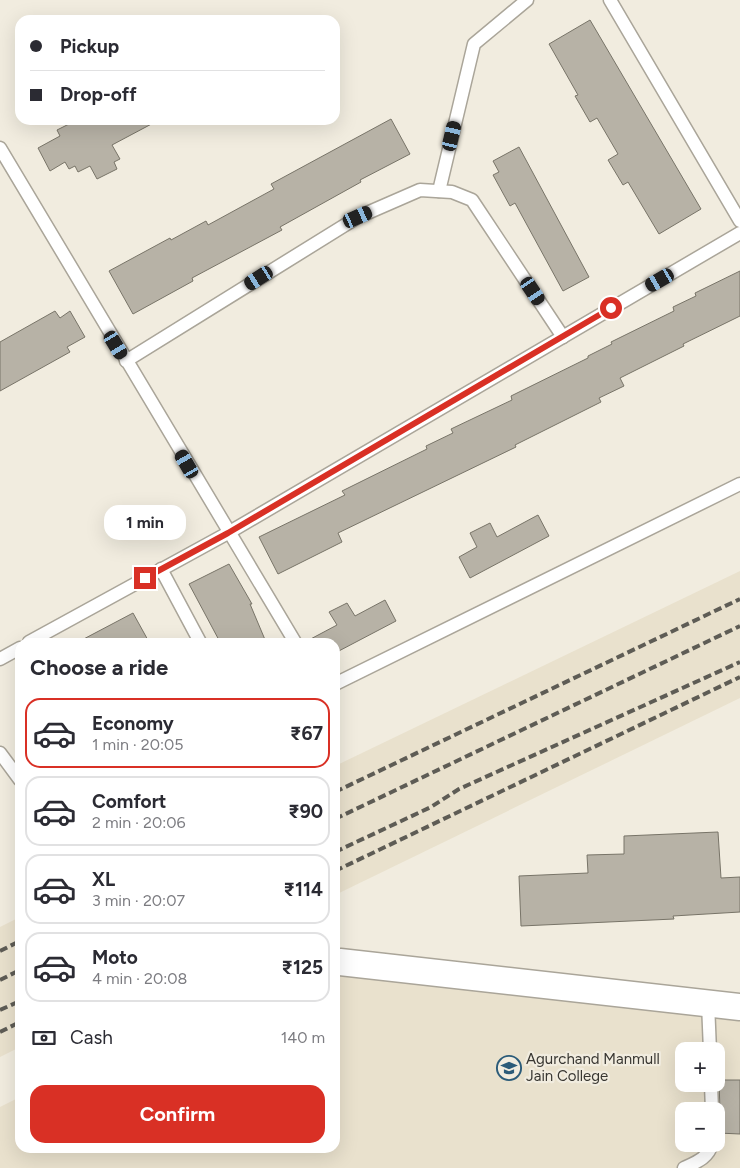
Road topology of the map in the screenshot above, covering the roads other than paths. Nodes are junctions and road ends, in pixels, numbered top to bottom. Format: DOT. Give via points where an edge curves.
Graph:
graph roads {
  1 [pos="527,0"];
  2 [pos="610,0"];
  3 [pos="0,148"];
  4 [pos="439,191"];
  5 [pos="740,221"];
  6 [pos="740,233"];
  7 [pos="563,337"];
  8 [pos="126,361"];
  9 [pos="740,484"];
  10 [pos="228,533"];
  11 [pos="161,569"];
  12 [pos="36,638"];
  13 [pos="198,638"];
  14 [pos="293,638"];
  15 [pos="15,651"];
  16 [pos="0,659"];
  17 [pos="340,682"];
  18 [pos="0,754"];
  19 [pos="15,774"];
  20 [pos="340,962"];
  21 [pos="708,1003"];
  22 [pos="740,1007"];
  23 [pos="710,1042"];
  24 [pos="709,1152"];
  25 [pos="684,1168"];
  1 -- 4 [label="lane" via="474,44"];
  2 -- 5 [label="lane"];
  3 -- 8 [label="lane"];
  4 -- 7 [label="lane" via="472,200"];
  4 -- 8 [label="lane" via="420,190 358,217"];
  6 -- 7 [label="lane"];
  7 -- 10 [label="lane"];
  8 -- 10 [label="lane"];
  9 -- 17 [label="lane"];
  10 -- 11 [label="lane"];
  10 -- 14 [label="lane"];
  11 -- 12 [label="lane"];
  11 -- 13 [label="lane"];
  15 -- 16 [label="lane"];
  18 -- 19 [label="lane"];
  20 -- 21 [label="street"];
  21 -- 22 [label="street"];
  21 -- 23 [label="lane"];
  24 -- 25 [label="lane" via="702,1160"];
}
